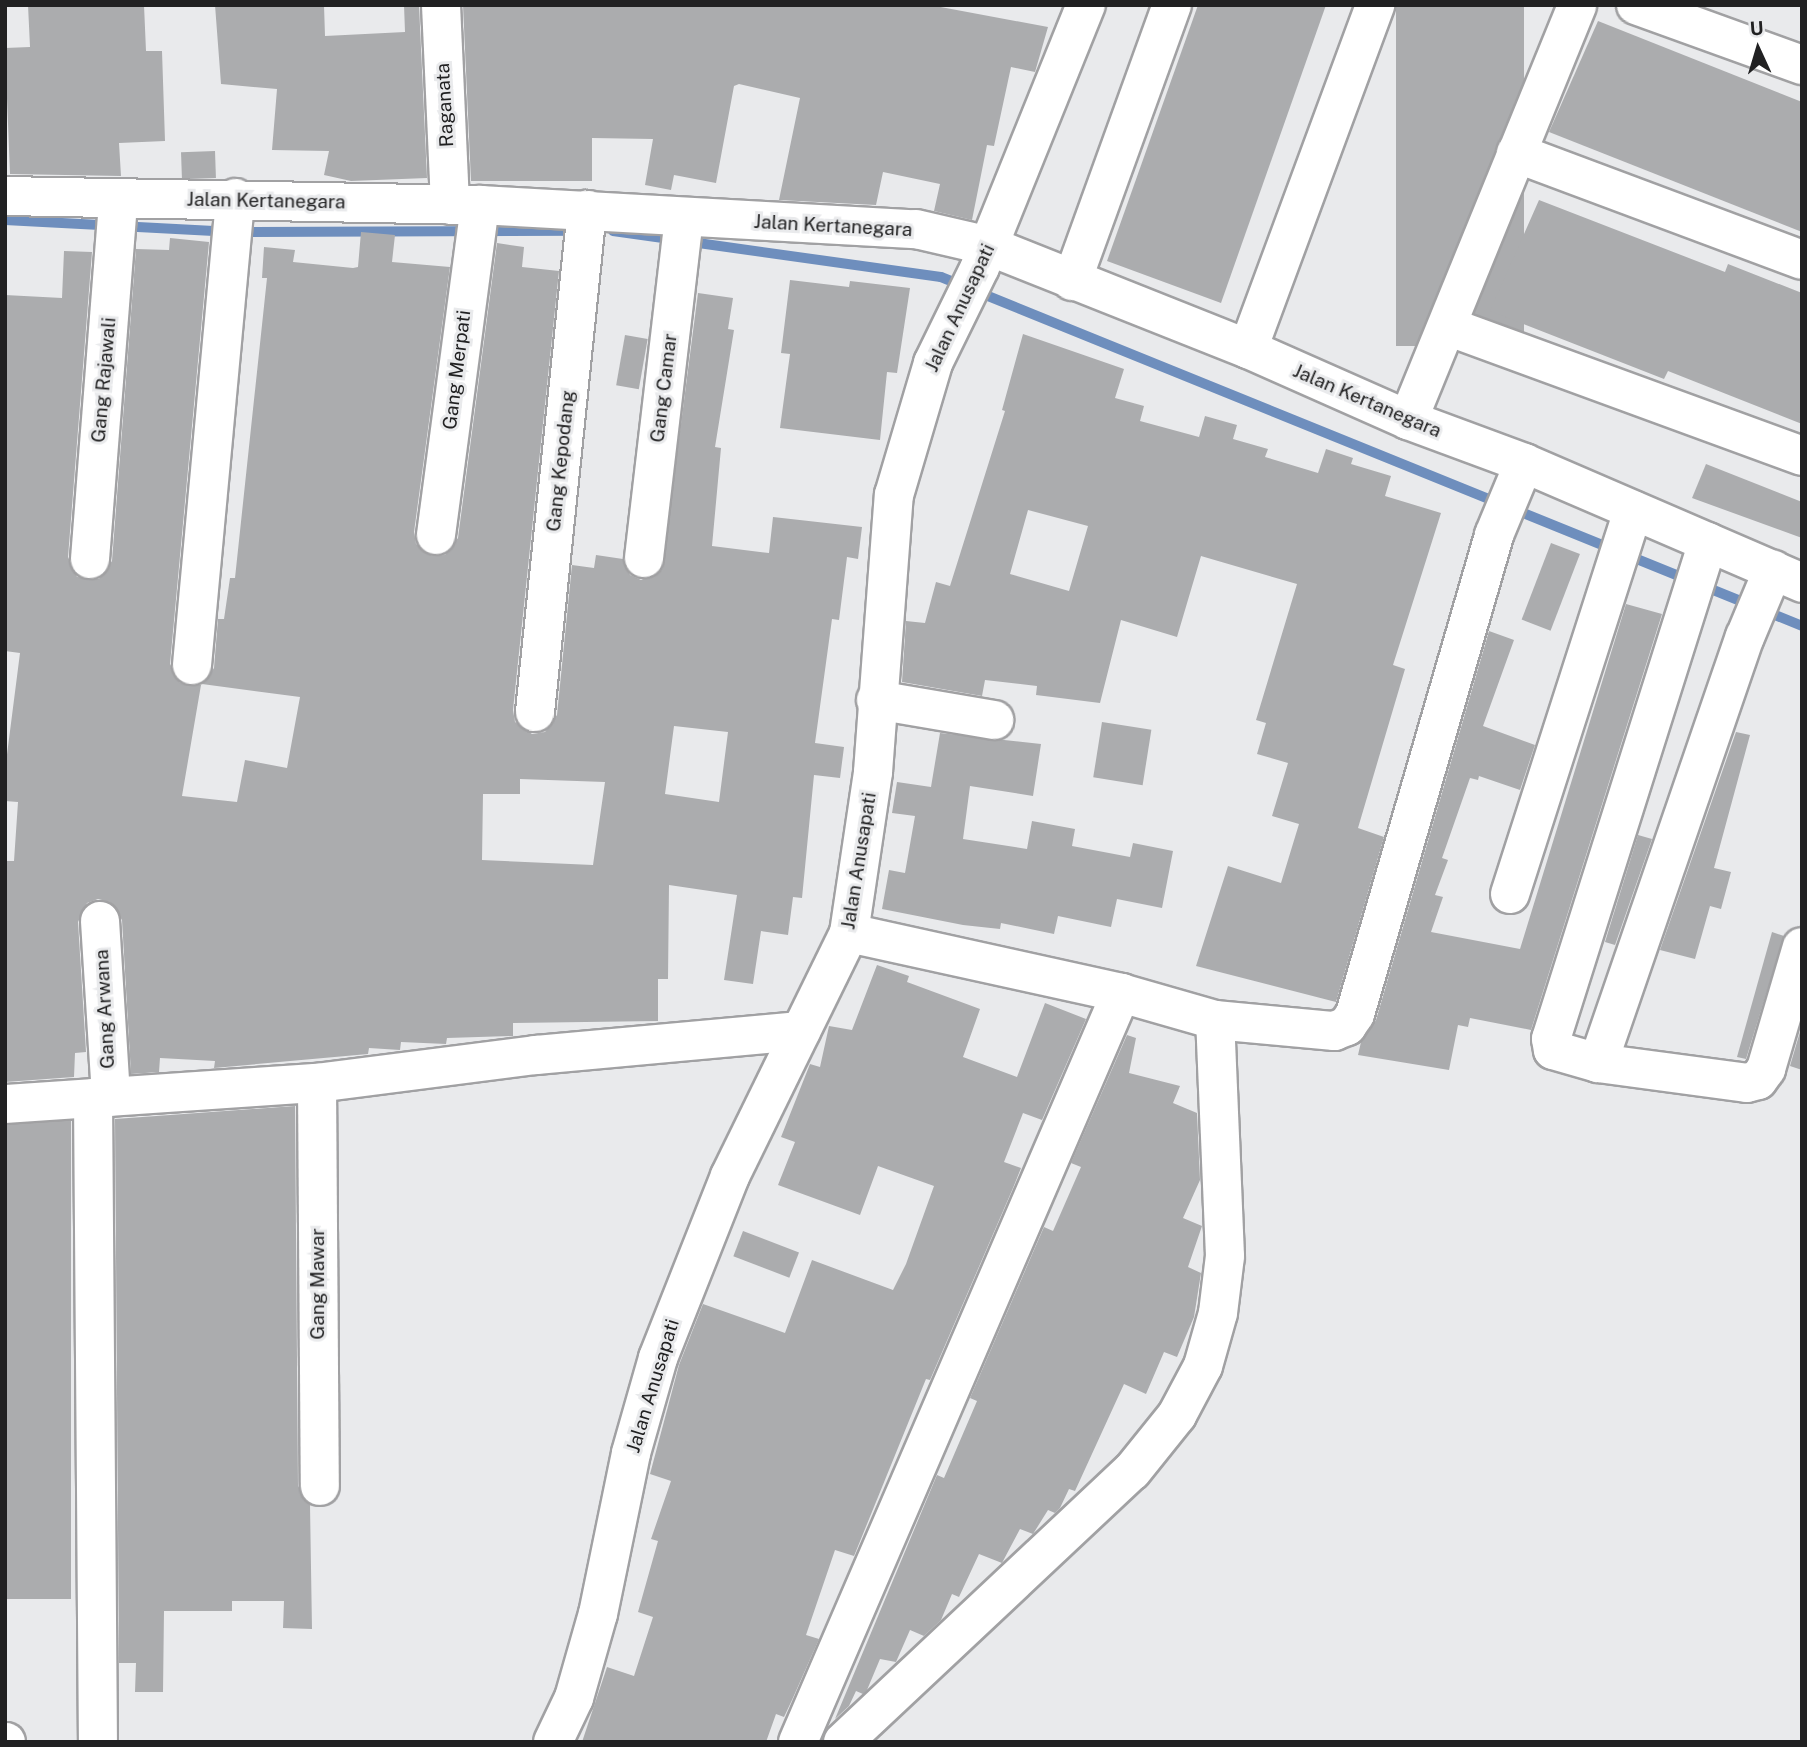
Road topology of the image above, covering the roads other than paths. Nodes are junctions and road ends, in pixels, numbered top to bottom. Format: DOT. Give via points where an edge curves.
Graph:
graph roads {
  1 [pos="441,5"];
  2 [pos="1086,5"];
  3 [pos="1172,5"];
  4 [pos="1375,5"];
  5 [pos="1577,5"];
  6 [pos="1636,5"];
  7 [pos="1802,65"];
  8 [pos="1516,153"];
  9 [pos="5,196"];
  10 [pos="117,218"];
  11 [pos="234,219"];
  12 [pos="470,221"];
  13 [pos="586,225"];
  14 [pos="682,229"];
  15 [pos="985,256"];
  16 [pos="1802,260"];
  17 [pos="1072,281"];
  18 [pos="1447,326"];
  19 [pos="1248,349"];
  20 [pos="1408,420"];
  21 [pos="1802,456"];
  22 [pos="1522,467"];
  23 [pos="436,535"];
  24 [pos="1624,535"];
  25 [pos="1702,556"];
  26 [pos="644,558"];
  27 [pos="90,559"];
  28 [pos="1780,580"];
  29 [pos="192,665"];
  30 [pos="876,701"];
  31 [pos="535,712"];
  32 [pos="994,720"];
  33 [pos="1510,894"];
  34 [pos="100,921"];
  35 [pos="849,933"];
  36 [pos="1802,947"];
  37 [pos="1121,993"];
  38 [pos="1215,1020"];
  39 [pos="801,1031"];
  40 [pos="1598,1063"];
  41 [pos="317,1083"];
  42 [pos="102,1097"];
  43 [pos="5,1104"];
  44 [pos="320,1486"];
  45 [pos="98,1742"];
  46 [pos="553,1742"];
  47 [pos="799,1742"];
  48 [pos="843,1742"];
  1 -- 12 [label="street, Raganata"];
  2 -- 15 [label="street, Jalan Anusapati"];
  3 -- 17 [label="street"];
  4 -- 19 [label="street"];
  5 -- 8 [label="street"];
  6 -- 7 [label="street"];
  8 -- 16 [label="street"];
  8 -- 18 [label="street"];
  9 -- 10 [label="street, Jalan Kertanegara"];
  10 -- 11 [label="street, Jalan Kertanegara"];
  10 -- 27 [label="street, Gang Rajawali"];
  11 -- 12 [label="street, Jalan Kertanegara"];
  11 -- 29 [label="street"];
  12 -- 13 [label="street, Jalan Kertanegara"];
  12 -- 23 [label="street, Gang Merpati"];
  13 -- 14 [label="street, Jalan Kertanegara"];
  13 -- 31 [label="street, Gang Kepodang"];
  14 -- 15 [label="street, Jalan Kertanegara" via="916,229"];
  14 -- 26 [label="street, Gang Camar"];
  15 -- 17 [label="street, Jalan Kertanegara"];
  15 -- 30 [label="street, Jalan Anusapati" via="946,333 920,399 894,495"];
  17 -- 19 [label="street, Jalan Kertanegara"];
  18 -- 20 [label="street"];
  18 -- 21 [label="street"];
  19 -- 20 [label="street, Jalan Kertanegara"];
  20 -- 22 [label="street, Jalan Kertanegara"];
  22 -- 24 [label="street, Jalan Kertanegara"];
  22 -- 38 [label="street" via="1493,535 1355,1014 1347,1026 1334,1031"];
  24 -- 25 [label="street, Jalan Kertanegara"];
  24 -- 33 [label="street"];
  25 -- 28 [label="street, Jalan Kertanegara"];
  25 -- 40 [label="street" via="1551,1039 1553,1050 1561,1055"];
  28 -- 40 [label="street" via="1745,637"];
  30 -- 32 [label="street"];
  30 -- 35 [label="street, Jalan Anusapati" via="873,772"];
  34 -- 42 [label="street, Gang Arwana"];
  35 -- 37 [label="street"];
  35 -- 39 [label="street, Jalan Anusapati"];
  36 -- 40 [label="street" via="1766,1069 1758,1080 1747,1083"];
  37 -- 38 [label="street"];
  37 -- 47 [label="street"];
  38 -- 48 [label="street" via="1225,1256 1218,1313 1196,1378 1177,1415 1132,1471"];
  39 -- 41 [label="street" via="536,1055"];
  39 -- 46 [label="street, Jalan Anusapati" via="730,1176 658,1358 631,1453 598,1614 574,1698"];
  41 -- 42 [label="street"];
  41 -- 44 [label="street, Gang Mawar"];
  42 -- 43 [label="street"];
  42 -- 45 [label="street, Gang Arwana"];
}
